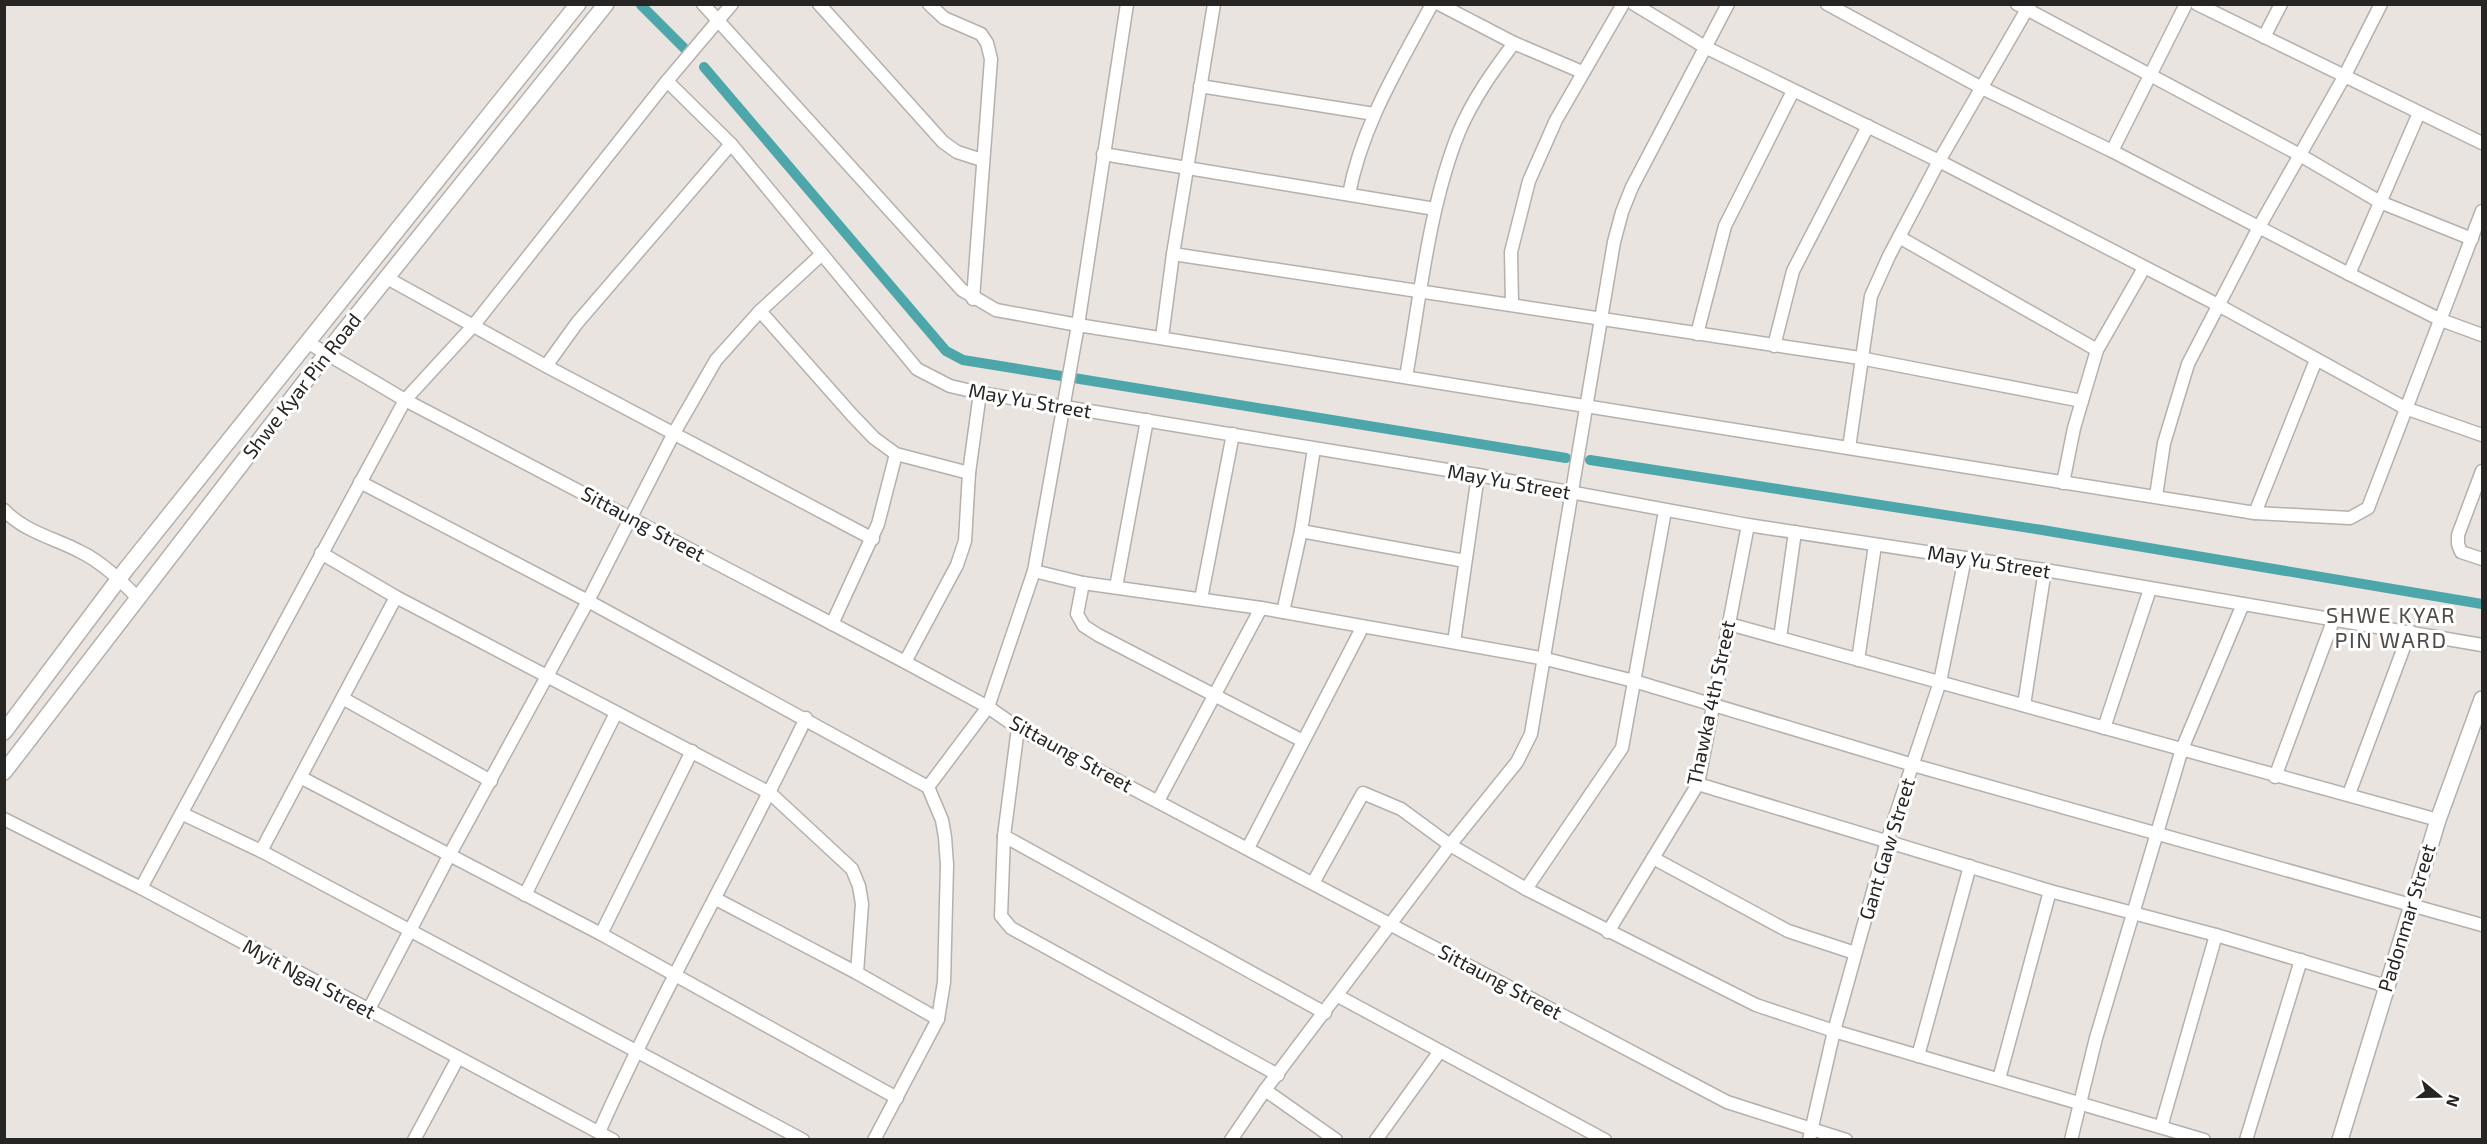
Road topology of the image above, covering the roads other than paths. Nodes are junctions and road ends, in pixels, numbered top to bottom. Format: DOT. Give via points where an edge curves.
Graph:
graph roads {
  1 [pos="578,4"];
  2 [pos="606,4"];
  3 [pos="703,4"];
  4 [pos="732,4"];
  5 [pos="819,4"];
  6 [pos="929,4"];
  7 [pos="1127,4"];
  8 [pos="1214,4"];
  9 [pos="1432,4"];
  10 [pos="1439,4"];
  11 [pos="1623,4"];
  12 [pos="1635,4"];
  13 [pos="1728,4"];
  14 [pos="1827,4"];
  15 [pos="2186,4"];
  16 [pos="2197,4"];
  17 [pos="2281,4"];
  18 [pos="2381,4"];
  19 [pos="2024,6"];
  20 [pos="718,20"];
  21 [pos="2264,37"];
  22 [pos="1514,43"];
  23 [pos="1705,47"];
  24 [pos="1582,72"];
  25 [pos="2150,75"];
  26 [pos="2344,77"];
  27 [pos="667,81"];
  28 [pos="1200,86"];
  29 [pos="1982,88"];
  30 [pos="1793,91"];
  31 [pos="2419,113"];
  32 [pos="1374,114"];
  33 [pos="1869,126"];
  34 [pos="2482,143"];
  35 [pos="730,144"];
  36 [pos="2112,151"];
  37 [pos="1103,154"];
  38 [pos="2300,155"];
  39 [pos="982,160"];
  40 [pos="1939,161"];
  41 [pos="1188,168"];
  42 [pos="1349,194"];
  43 [pos="2380,202"];
  44 [pos="1435,208"];
  45 [pos="2482,211"];
  46 [pos="2259,227"];
  47 [pos="1899,237"];
  48 [pos="2472,239"];
  49 [pos="822,254"];
  50 [pos="1173,254"];
  51 [pos="2144,268"];
  52 [pos="2349,274"];
  53 [pos="387,278"];
  54 [pos="1421,293"];
  55 [pos="973,299"];
  56 [pos="1512,304"];
  57 [pos="2220,306"];
  58 [pos="760,311"];
  59 [pos="1602,318"];
  60 [pos="2441,320"];
  61 [pos="1078,325"];
  62 [pos="473,326"];
  63 [pos="1697,334"];
  64 [pos="2482,335"];
  65 [pos="1162,337"];
  66 [pos="308,342"];
  67 [pos="1774,346"];
  68 [pos="2097,350"];
  69 [pos="326,354"];
  70 [pos="1860,358"];
  71 [pos="2316,360"];
  72 [pos="546,366"];
  73 [pos="1406,377"];
  74 [pos="980,393"];
  75 [pos="405,400"];
  76 [pos="2082,401"];
  77 [pos="1586,405"];
  78 [pos="1063,408"];
  79 [pos="2405,408"];
  80 [pos="1147,420"];
  81 [pos="674,433"];
  82 [pos="1233,434"];
  83 [pos="2482,435"];
  84 [pos="1849,448"];
  85 [pos="1314,449"];
  86 [pos="896,454"];
  87 [pos="2482,471"];
  88 [pos="969,473"];
  89 [pos="1478,475"];
  90 [pos="360,482"];
  91 [pos="2063,483"];
  92 [pos="1570,493"];
  93 [pos="2156,496"];
  94 [pos="4,510"];
  95 [pos="1665,511"];
  96 [pos="2255,513"];
  97 [pos="631,518"];
  98 [pos="1748,525"];
  99 [pos="1300,531"];
  100 [pos="1794,532"];
  101 [pos="873,539"];
  102 [pos="1875,544"];
  103 [pos="321,553"];
  104 [pos="1965,558"];
  105 [pos="2482,559"];
  106 [pos="1465,561"];
  107 [pos="2046,570"];
  108 [pos="1035,571"];
  109 [pos="119,579"];
  110 [pos="1083,583"];
  111 [pos="1116,588"];
  112 [pos="2150,589"];
  113 [pos="396,597"];
  114 [pos="138,598"];
  115 [pos="1201,599"];
  116 [pos="588,601"];
  117 [pos="2243,604"];
  118 [pos="1261,608"];
  119 [pos="1283,612"];
  120 [pos="2333,621"];
  121 [pos="832,624"];
  122 [pos="1729,624"];
  123 [pos="1362,628"];
  124 [pos="2410,631"];
  125 [pos="1780,638"];
  126 [pos="1454,642"];
  127 [pos="2482,645"];
  128 [pos="1546,659"];
  129 [pos="1858,660"];
  130 [pos="905,662"];
  131 [pos="545,676"];
  132 [pos="1634,681"];
  133 [pos="1940,682"];
  134 [pos="1215,695"];
  135 [pos="344,699"];
  136 [pos="2482,699"];
  137 [pos="2024,705"];
  138 [pos="988,707"];
  139 [pos="1714,707"];
  140 [pos="616,713"];
  141 [pos="806,718"];
  142 [pos="1018,728"];
  143 [pos="2104,728"];
  144 [pos="4,732"];
  145 [pos="1303,741"];
  146 [pos="2182,749"];
  147 [pos="692,751"];
  148 [pos="1913,765"];
  149 [pos="4,772"];
  150 [pos="2275,777"];
  151 [pos="302,778"];
  152 [pos="491,781"];
  153 [pos="1698,784"];
  154 [pos="928,787"];
  155 [pos="770,793"];
  156 [pos="2349,794"];
  157 [pos="1158,801"];
  158 [pos="183,814"];
  159 [pos="4,819"];
  160 [pos="2438,820"];
  161 [pos="2157,834"];
  162 [pos="1004,836"];
  163 [pos="1887,841"];
  164 [pos="1450,845"];
  165 [pos="1248,848"];
  166 [pos="261,851"];
  167 [pos="450,854"];
  168 [pos="1653,858"];
  169 [pos="1970,866"];
  170 [pos="1313,883"];
  171 [pos="141,888"];
  172 [pos="1526,889"];
  173 [pos="2050,891"];
  174 [pos="525,894"];
  175 [pos="716,899"];
  176 [pos="2412,904"];
  177 [pos="2133,912"];
  178 [pos="1392,925"];
  179 [pos="2482,925"];
  180 [pos="410,932"];
  181 [pos="1608,932"];
  182 [pos="601,934"];
  183 [pos="2216,934"];
  184 [pos="1856,953"];
  185 [pos="2301,960"];
  186 [pos="857,973"];
  187 [pos="675,975"];
  188 [pos="2386,986"];
  189 [pos="1338,996"];
  190 [pos="369,1011"];
  191 [pos="1325,1013"];
  192 [pos="938,1019"];
  193 [pos="1834,1031"];
  194 [pos="636,1050"];
  195 [pos="1440,1051"];
  196 [pos="1918,1056"];
  197 [pos="458,1058"];
  198 [pos="1278,1075"];
  199 [pos="1999,1079"];
  200 [pos="1265,1090"];
  201 [pos="897,1098"];
  202 [pos="2080,1103"];
  203 [pos="2161,1127"];
  204 [pos="599,1132"];
  205 [pos="1810,1134"];
  206 [pos="414,1140"];
  207 [pos="613,1140"];
  208 [pos="803,1140"];
  209 [pos="874,1140"];
  210 [pos="1231,1140"];
  211 [pos="1336,1140"];
  212 [pos="1376,1140"];
  213 [pos="1605,1140"];
  214 [pos="1846,1140"];
  215 [pos="2071,1140"];
  216 [pos="2204,1140"];
  217 [pos="2246,1140"];
  218 [pos="2340,1140"];
  1 -- 66 [label="street, Shwe Kyar Pin Road"];
  2 -- 53 [label="street, Shwe Kyar Pin Road"];
  3 -- 20 [label="street"];
  4 -- 20 [label="street"];
  5 -- 39 [label="street" via="943,142 957,152"];
  6 -- 39 [label="street" via="944,18 981,34 987,43 991,59"];
  7 -- 37 [label="street"];
  8 -- 28 [label="street"];
  9 -- 32 [label="street"];
  10 -- 22 [label="street"];
  11 -- 24 [label="street"];
  12 -- 23 [label="street"];
  13 -- 23 [label="street"];
  14 -- 29 [label="street"];
  15 -- 25 [label="street"];
  16 -- 21 [label="street"];
  17 -- 21 [label="street"];
  18 -- 26 [label="street"];
  19 -- 25 [label="street"];
  19 -- 29 [label="street"];
  20 -- 27 [label="street"];
  20 -- 55 [label="street"];
  21 -- 26 [label="street"];
  22 -- 24 [label="street"];
  22 -- 44 [label="street" via="1486,80 1460,130"];
  23 -- 30 [label="street"];
  23 -- 59 [label="street" via="1622,212"];
  24 -- 56 [label="street" via="1529,181 1511,252"];
  25 -- 36 [label="street"];
  25 -- 38 [label="street"];
  26 -- 31 [label="street"];
  26 -- 38 [label="street"];
  27 -- 35 [label="street, May Yu Street"];
  27 -- 62 [label="street"];
  28 -- 32 [label="street"];
  28 -- 41 [label="street"];
  29 -- 36 [label="street"];
  29 -- 40 [label="street"];
  30 -- 33 [label="street"];
  30 -- 63 [label="street" via="1725,226"];
  31 -- 34 [label="street"];
  31 -- 43 [label="street"];
  32 -- 42 [label="street" via="1354,164"];
  33 -- 40 [label="street"];
  33 -- 67 [label="street" via="1793,271"];
  35 -- 49 [label="street, May Yu Street"];
  35 -- 72 [label="street" via="577,323"];
  36 -- 46 [label="street"];
  37 -- 41 [label="street"];
  37 -- 61 [label="street"];
  38 -- 43 [label="street"];
  38 -- 46 [label="street"];
  39 -- 55 [label="street"];
  40 -- 47 [label="street"];
  40 -- 51 [label="street"];
  41 -- 42 [label="street"];
  41 -- 50 [label="street"];
  42 -- 44 [label="street"];
  43 -- 48 [label="street"];
  43 -- 52 [label="street"];
  44 -- 54 [label="street"];
  45 -- 48 [label="street"];
  46 -- 52 [label="street"];
  46 -- 57 [label="street"];
  47 -- 68 [label="street"];
  47 -- 70 [label="street" via="1871,296"];
  48 -- 60 [label="street"];
  49 -- 58 [label="street"];
  49 -- 74 [label="street, May Yu Street" via="917,369 950,386"];
  50 -- 54 [label="street"];
  50 -- 65 [label="street"];
  51 -- 57 [label="street"];
  51 -- 68 [label="street"];
  52 -- 60 [label="street"];
  53 -- 62 [label="street"];
  53 -- 69 [label="street, Shwe Kyar Pin Road"];
  54 -- 56 [label="street"];
  54 -- 73 [label="street"];
  55 -- 61 [label="street" via="996,310"];
  56 -- 59 [label="street"];
  57 -- 71 [label="street"];
  57 -- 93 [label="street" via="2188,364 2164,443"];
  58 -- 81 [label="street" via="716,360"];
  58 -- 86 [label="street" via="852,415"];
  59 -- 63 [label="street"];
  59 -- 77 [label="street"];
  60 -- 64 [label="street"];
  60 -- 79 [label="street"];
  61 -- 65 [label="street"];
  61 -- 78 [label="street"];
  62 -- 72 [label="street"];
  62 -- 75 [label="street"];
  63 -- 67 [label="street"];
  65 -- 73 [label="street"];
  66 -- 69 [label="street, Sittaung Street"];
  66 -- 109 [label="street, Shwe Kyar Pin Road"];
  67 -- 70 [label="street"];
  68 -- 76 [label="street"];
  69 -- 75 [label="street, Sittaung Street"];
  69 -- 114 [label="street, Shwe Kyar Pin Road"];
  70 -- 76 [label="street"];
  70 -- 84 [label="street"];
  71 -- 79 [label="street"];
  71 -- 96 [label="street"];
  72 -- 81 [label="street"];
  73 -- 77 [label="street"];
  74 -- 78 [label="street, May Yu Street"];
  74 -- 88 [label="street"];
  75 -- 90 [label="street"];
  75 -- 97 [label="street, Sittaung Street"];
  76 -- 91 [label="street"];
  77 -- 84 [label="street"];
  77 -- 92 [label="street"];
  78 -- 80 [label="street, May Yu Street"];
  78 -- 108 [label="street"];
  79 -- 83 [label="street"];
  79 -- 96 [label="street" via="2368,508 2350,518"];
  80 -- 82 [label="street, May Yu Street"];
  80 -- 111 [label="street"];
  81 -- 97 [label="street"];
  81 -- 101 [label="street"];
  82 -- 85 [label="street, May Yu Street"];
  82 -- 115 [label="street"];
  84 -- 91 [label="street"];
  85 -- 89 [label="street, May Yu Street"];
  85 -- 99 [label="street"];
  86 -- 88 [label="street"];
  86 -- 101 [label="street"];
  87 -- 105 [label="street" via="2458,544 2461,552"];
  88 -- 130 [label="street" via="965,541 957,565"];
  89 -- 92 [label="street, May Yu Street"];
  89 -- 106 [label="street"];
  90 -- 103 [label="street"];
  90 -- 116 [label="street"];
  91 -- 93 [label="street"];
  92 -- 95 [label="street, May Yu Street"];
  92 -- 128 [label="street"];
  93 -- 96 [label="street"];
  94 -- 109 [label="street" via="31,530 99,562"];
  95 -- 98 [label="street, May Yu Street"];
  95 -- 132 [label="street"];
  97 -- 116 [label="street"];
  97 -- 121 [label="street, Sittaung Street"];
  98 -- 100 [label="street, May Yu Street"];
  98 -- 122 [label="street, Thawka 4th Street"];
  99 -- 106 [label="street"];
  99 -- 119 [label="street"];
  100 -- 102 [label="street, May Yu Street"];
  100 -- 125 [label="street"];
  101 -- 121 [label="street"];
  102 -- 104 [label="street, May Yu Street"];
  102 -- 129 [label="street"];
  103 -- 113 [label="street"];
  103 -- 158 [label="street"];
  104 -- 107 [label="street, May Yu Street"];
  104 -- 133 [label="street, Gant Gaw Street"];
  106 -- 126 [label="street"];
  107 -- 112 [label="street, May Yu Street"];
  107 -- 137 [label="street"];
  108 -- 110 [label="street"];
  108 -- 138 [label="street"];
  109 -- 114 [label="street"];
  109 -- 144 [label="street, Shwe Kyar Pin Road"];
  110 -- 111 [label="street"];
  110 -- 134 [label="street" via="1077,614 1084,626"];
  111 -- 115 [label="street"];
  112 -- 117 [label="street, May Yu Street"];
  112 -- 143 [label="street"];
  113 -- 131 [label="street"];
  113 -- 135 [label="street"];
  114 -- 149 [label="street, Shwe Kyar Pin Road"];
  115 -- 118 [label="street"];
  116 -- 131 [label="street"];
  116 -- 141 [label="street"];
  117 -- 120 [label="street, May Yu Street"];
  117 -- 146 [label="street"];
  118 -- 119 [label="street"];
  118 -- 134 [label="street"];
  119 -- 123 [label="street"];
  120 -- 124 [label="street, May Yu Street"];
  120 -- 150 [label="street"];
  121 -- 130 [label="street, Sittaung Street"];
  122 -- 125 [label="street"];
  122 -- 139 [label="street, Thawka 4th Street"];
  123 -- 126 [label="street"];
  123 -- 145 [label="street"];
  124 -- 127 [label="street, May Yu Street"];
  124 -- 156 [label="street"];
  125 -- 129 [label="street"];
  126 -- 128 [label="street"];
  128 -- 132 [label="street"];
  128 -- 164 [label="street" via="1531,734 1517,762"];
  129 -- 133 [label="street"];
  130 -- 138 [label="street, Sittaung Street"];
  131 -- 140 [label="street"];
  131 -- 152 [label="street"];
  132 -- 139 [label="street"];
  132 -- 172 [label="street" via="1622,748"];
  133 -- 137 [label="street"];
  133 -- 148 [label="street, Gant Gaw Street"];
  134 -- 145 [label="street"];
  134 -- 157 [label="street"];
  135 -- 151 [label="street"];
  135 -- 152 [label="street"];
  136 -- 160 [label="street, Padonmar Street"];
  137 -- 143 [label="street"];
  138 -- 142 [label="street, Sittaung Street"];
  138 -- 154 [label="street"];
  139 -- 148 [label="street"];
  139 -- 153 [label="street, Thawka 4th Street"];
  140 -- 147 [label="street"];
  140 -- 174 [label="street"];
  141 -- 154 [label="street"];
  141 -- 155 [label="street"];
  142 -- 157 [label="street, Sittaung Street"];
  142 -- 162 [label="street"];
  143 -- 146 [label="street"];
  145 -- 165 [label="street"];
  146 -- 150 [label="street"];
  146 -- 161 [label="street"];
  147 -- 155 [label="street"];
  147 -- 182 [label="street"];
  148 -- 161 [label="street"];
  148 -- 163 [label="street, Gant Gaw Street"];
  150 -- 156 [label="street"];
  151 -- 166 [label="street"];
  151 -- 167 [label="street"];
  152 -- 167 [label="street"];
  153 -- 163 [label="street"];
  153 -- 168 [label="street, Thawka 4th Street"];
  154 -- 192 [label="street" via="942,820 947,866 944,982"];
  155 -- 175 [label="street"];
  155 -- 186 [label="street" via="852,869 862,904"];
  156 -- 160 [label="street"];
  157 -- 165 [label="street, Sittaung Street"];
  158 -- 166 [label="street"];
  158 -- 171 [label="street"];
  159 -- 171 [label="street, Myit Ngal Street"];
  160 -- 176 [label="street, Padonmar Street"];
  161 -- 176 [label="street"];
  161 -- 177 [label="street"];
  162 -- 191 [label="street"];
  162 -- 198 [label="street" via="1001,915 1011,928"];
  163 -- 169 [label="street"];
  163 -- 184 [label="street, Gant Gaw Street"];
  164 -- 170 [label="street" via="1401,808 1363,793"];
  164 -- 172 [label="street"];
  164 -- 178 [label="street"];
  165 -- 170 [label="street, Sittaung Street"];
  166 -- 180 [label="street"];
  167 -- 174 [label="street"];
  167 -- 180 [label="street"];
  168 -- 181 [label="street, Thawka 4th Street"];
  168 -- 184 [label="street" via="1788,931"];
  169 -- 173 [label="street"];
  169 -- 196 [label="street"];
  170 -- 178 [label="street, Sittaung Street"];
  171 -- 190 [label="street, Myit Ngal Street"];
  172 -- 181 [label="street"];
  173 -- 177 [label="street"];
  173 -- 199 [label="street"];
  174 -- 182 [label="street"];
  175 -- 186 [label="street"];
  175 -- 187 [label="street"];
  176 -- 179 [label="street"];
  176 -- 188 [label="street, Padonmar Street"];
  177 -- 183 [label="street"];
  177 -- 202 [label="street"];
  178 -- 189 [label="street"];
  178 -- 205 [label="street, Sittaung Street" via="1727,1102"];
  180 -- 190 [label="street"];
  180 -- 194 [label="street"];
  181 -- 193 [label="street" via="1756,1005"];
  182 -- 187 [label="street"];
  183 -- 185 [label="street"];
  183 -- 203 [label="street"];
  184 -- 193 [label="street, Gant Gaw Street"];
  185 -- 188 [label="street"];
  185 -- 217 [label="street"];
  186 -- 192 [label="street"];
  187 -- 194 [label="street"];
  187 -- 201 [label="street"];
  188 -- 218 [label="street, Padonmar Street"];
  189 -- 191 [label="street"];
  189 -- 195 [label="street"];
  190 -- 197 [label="street, Myit Ngal Street"];
  191 -- 198 [label="street"];
  192 -- 201 [label="street"];
  193 -- 196 [label="street"];
  193 -- 205 [label="street, Gant Gaw Street"];
  194 -- 204 [label="street"];
  194 -- 208 [label="street"];
  195 -- 212 [label="street"];
  195 -- 213 [label="street"];
  196 -- 199 [label="street"];
  197 -- 204 [label="street, Myit Ngal Street"];
  197 -- 206 [label="street"];
  198 -- 200 [label="street"];
  199 -- 202 [label="street"];
  200 -- 210 [label="street"];
  200 -- 211 [label="street"];
  201 -- 209 [label="street"];
  202 -- 203 [label="street"];
  202 -- 215 [label="street"];
  203 -- 216 [label="street"];
  204 -- 207 [label="street, Myit Ngal Street"];
  205 -- 214 [label="street, Sittaung Street"];
}
